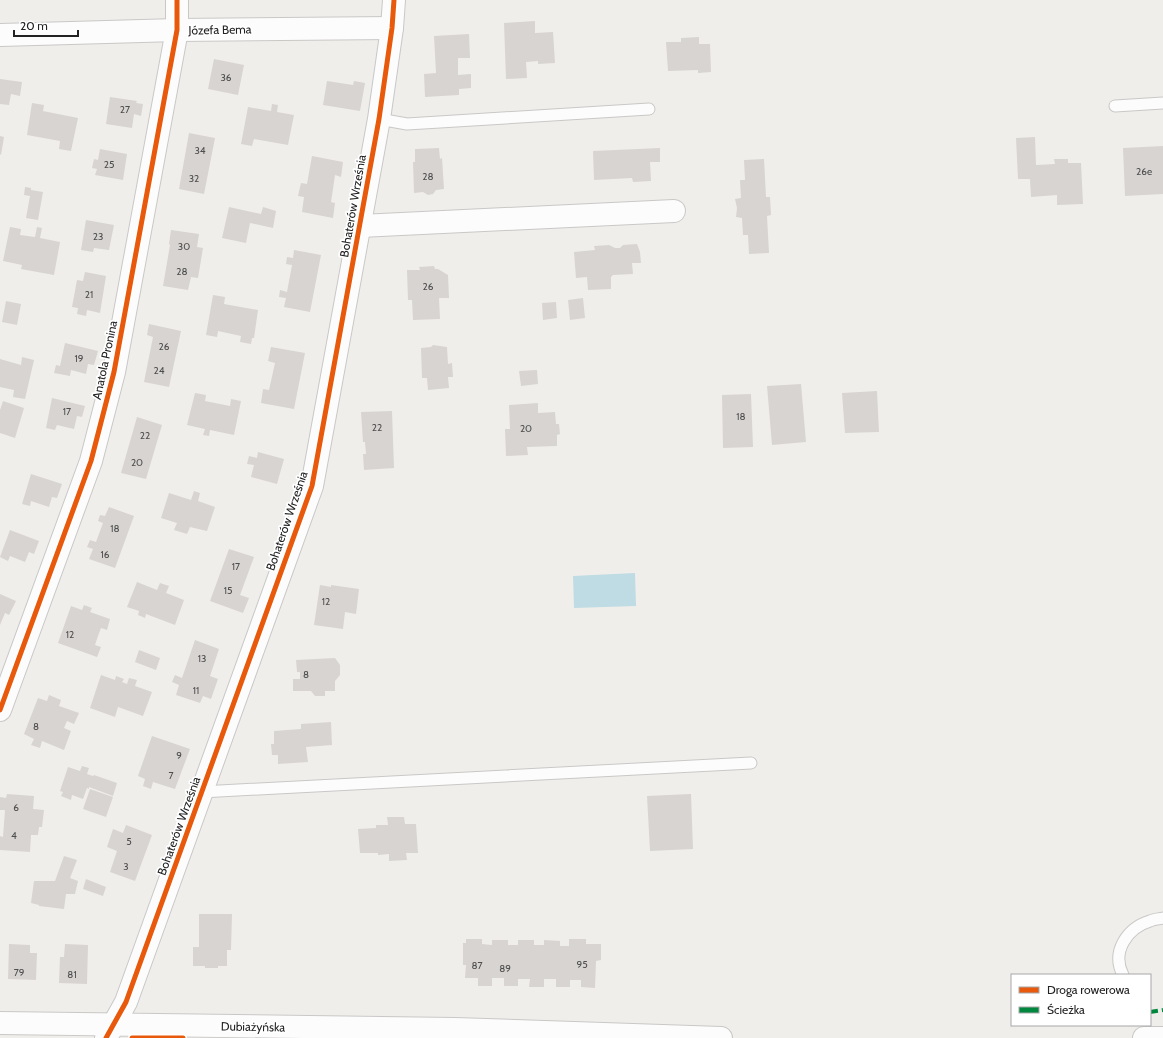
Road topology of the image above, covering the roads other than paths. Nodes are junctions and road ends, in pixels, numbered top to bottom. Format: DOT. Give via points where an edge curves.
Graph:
graph roads {
  1 [pos="177,0"];
  2 [pos="394,0"];
  3 [pos="392,28"];
  4 [pos="177,30"];
  5 [pos="0,35"];
  6 [pos="1163,103"];
  7 [pos="1115,106"];
  8 [pos="649,109"];
  9 [pos="379,119"];
  10 [pos="674,211"];
  11 [pos="360,226"];
  12 [pos="0,710"];
  13 [pos="751,763"];
  14 [pos="202,792"];
  15 [pos="1163,918"];
  16 [pos="1122,974"];
  17 [pos="0,1023"];
  18 [pos="1141,1026"];
  19 [pos="109,1032"];
  20 [pos="581,1036"];
  21 [pos="721,1038"];
  22 [pos="1143,1038"];
  23 [pos="1163,1038"];
  1 -- 4 [label="street, Anatola Pronina"];
  2 -- 3 [label="street, Bohaterów Września"];
  3 -- 4 [label="street, Józefa Bema"];
  3 -- 9 [label="street, Bohaterów Września"];
  4 -- 5 [label="street, Józefa Bema"];
  4 -- 12 [label="street, Anatola Pronina" via="112,380 91,461"];
  6 -- 7 [label="lane"];
  8 -- 9 [label="lane" via="407,124"];
  9 -- 11 [label="street, Bohaterów Września"];
  10 -- 11 [label="street"];
  11 -- 14 [label="street, Bohaterów Września" via="312,486"];
  13 -- 14 [label="lane"];
  14 -- 19 [label="street, Bohaterów Września" via="126,1002"];
  15 -- 16 [label="lane" via="1134,929 1125,939 1118,956"];
  17 -- 19 [label="street, Dubiażyńska"];
  18 -- 22 [label="lane"];
  19 -- 20 [label="street, Dubiażyńska" via="455,1029"];
  20 -- 21 [label="street, Dubiażyńska"];
  22 -- 23 [label="street"];
}
